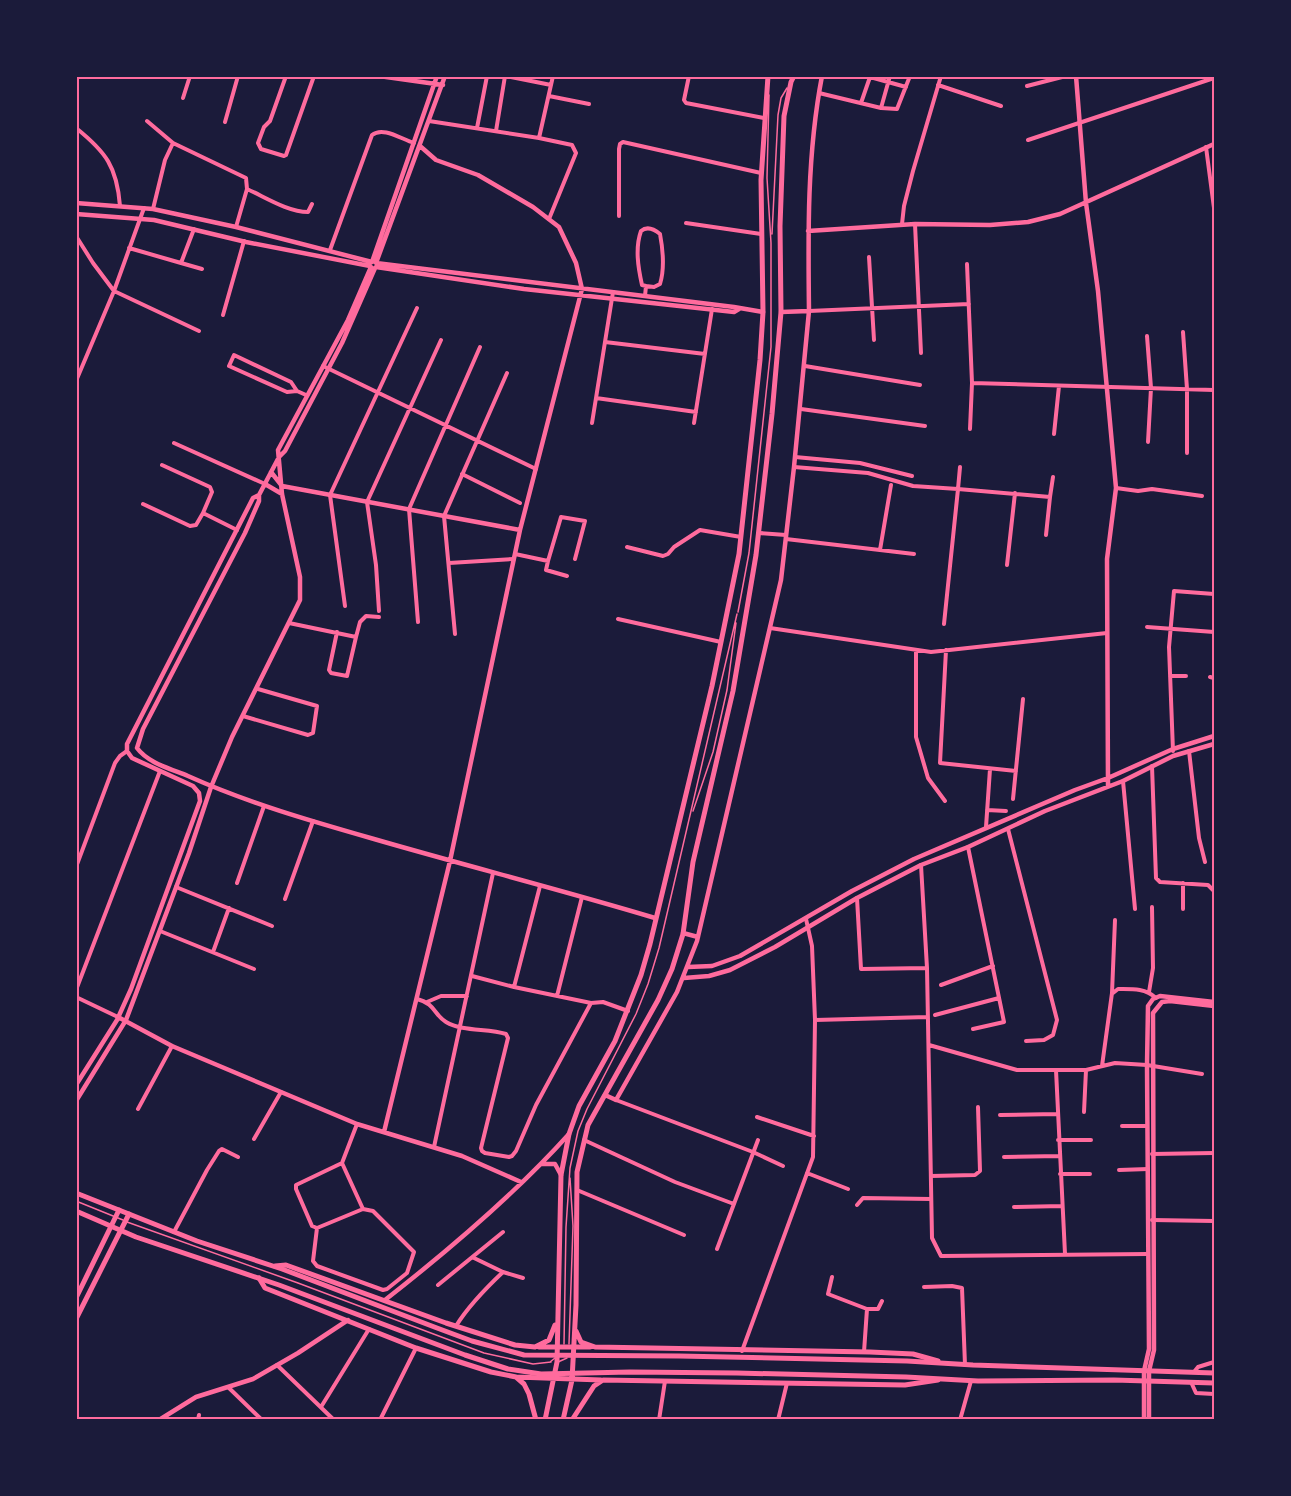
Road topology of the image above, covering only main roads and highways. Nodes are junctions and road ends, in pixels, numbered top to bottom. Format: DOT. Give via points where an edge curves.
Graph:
graph roads {
  1 [pos="768,76"];
  2 [pos="792,79"];
  3 [pos="76,1193"];
  4 [pos="118,1210"];
  5 [pos="76,1211"];
  6 [pos="129,1214"];
  7 [pos="112,1227"];
  8 [pos="122,1231"];
  9 [pos="273,1266"];
  10 [pos="260,1278"];
  11 [pos="76,1298"];
  12 [pos="558,1304"];
  13 [pos="576,1305"];
  14 [pos="76,1318"];
  15 [pos="556,1346"];
  16 [pos="569,1346"];
  17 [pos="535,1347"];
  18 [pos="595,1347"];
  19 [pos="946,1364"];
  20 [pos="1215,1372"];
  21 [pos="516,1377"];
  22 [pos="553,1379"];
  23 [pos="943,1379"];
  24 [pos="572,1380"];
  25 [pos="603,1380"];
  26 [pos="1215,1383"];
  27 [pos="536,1419"];
  28 [pos="545,1419"];
  29 [pos="563,1419"];
  30 [pos="572,1419"];
  1 -- 12 [label="main road" via="761,172 763,312 739,554 722,642 641,975 615,1041 579,1106 569,1134 561,1176"];
  2 -- 13 [label="main road" via="782,146 781,312 759,533 733,691 693,862 683,933 672,969 588,1125 584,1140 577,1172"];
  3 -- 4 [label="main road"];
  4 -- 6 [label="main road"];
  4 -- 7 [label="main road"];
  5 -- 7 [label="main road"];
  6 -- 8 [label="main road"];
  6 -- 9 [label="main road"];
  7 -- 8 [label="main road"];
  7 -- 11 [label="main road"];
  8 -- 10 [label="main road"];
  8 -- 14 [label="main road"];
  9 -- 17 [label="main road" via="286,1265 456,1327"];
  9 -- 19 [label="main road" via="454,1335 524,1355"];
  10 -- 21 [label="main road" via="265,1288 416,1348"];
  10 -- 23 [label="main road" via="465,1355 508,1369 541,1374 630,1372"];
  12 -- 15 [label="main road"];
  12 -- 17 [label="main road" via="549,1340"];
  13 -- 16 [label="main road"];
  13 -- 18 [label="main road" via="576,1334 581,1342"];
  15 -- 16 [label="main road"];
  15 -- 17 [label="main road"];
  15 -- 22 [label="main road"];
  16 -- 18 [label="main road"];
  16 -- 24 [label="main road"];
  18 -- 19 [label="main road" via="913,1354"];
  19 -- 20 [label="main road"];
  21 -- 22 [label="main road"];
  21 -- 27 [label="main road" via="529,1394"];
  22 -- 24 [label="main road"];
  22 -- 28 [label="main road"];
  23 -- 25 [label="main road" via="905,1385"];
  23 -- 26 [label="main road"];
  24 -- 25 [label="main road"];
  24 -- 29 [label="main road"];
  25 -- 30 [label="main road" via="594,1386"];
}
